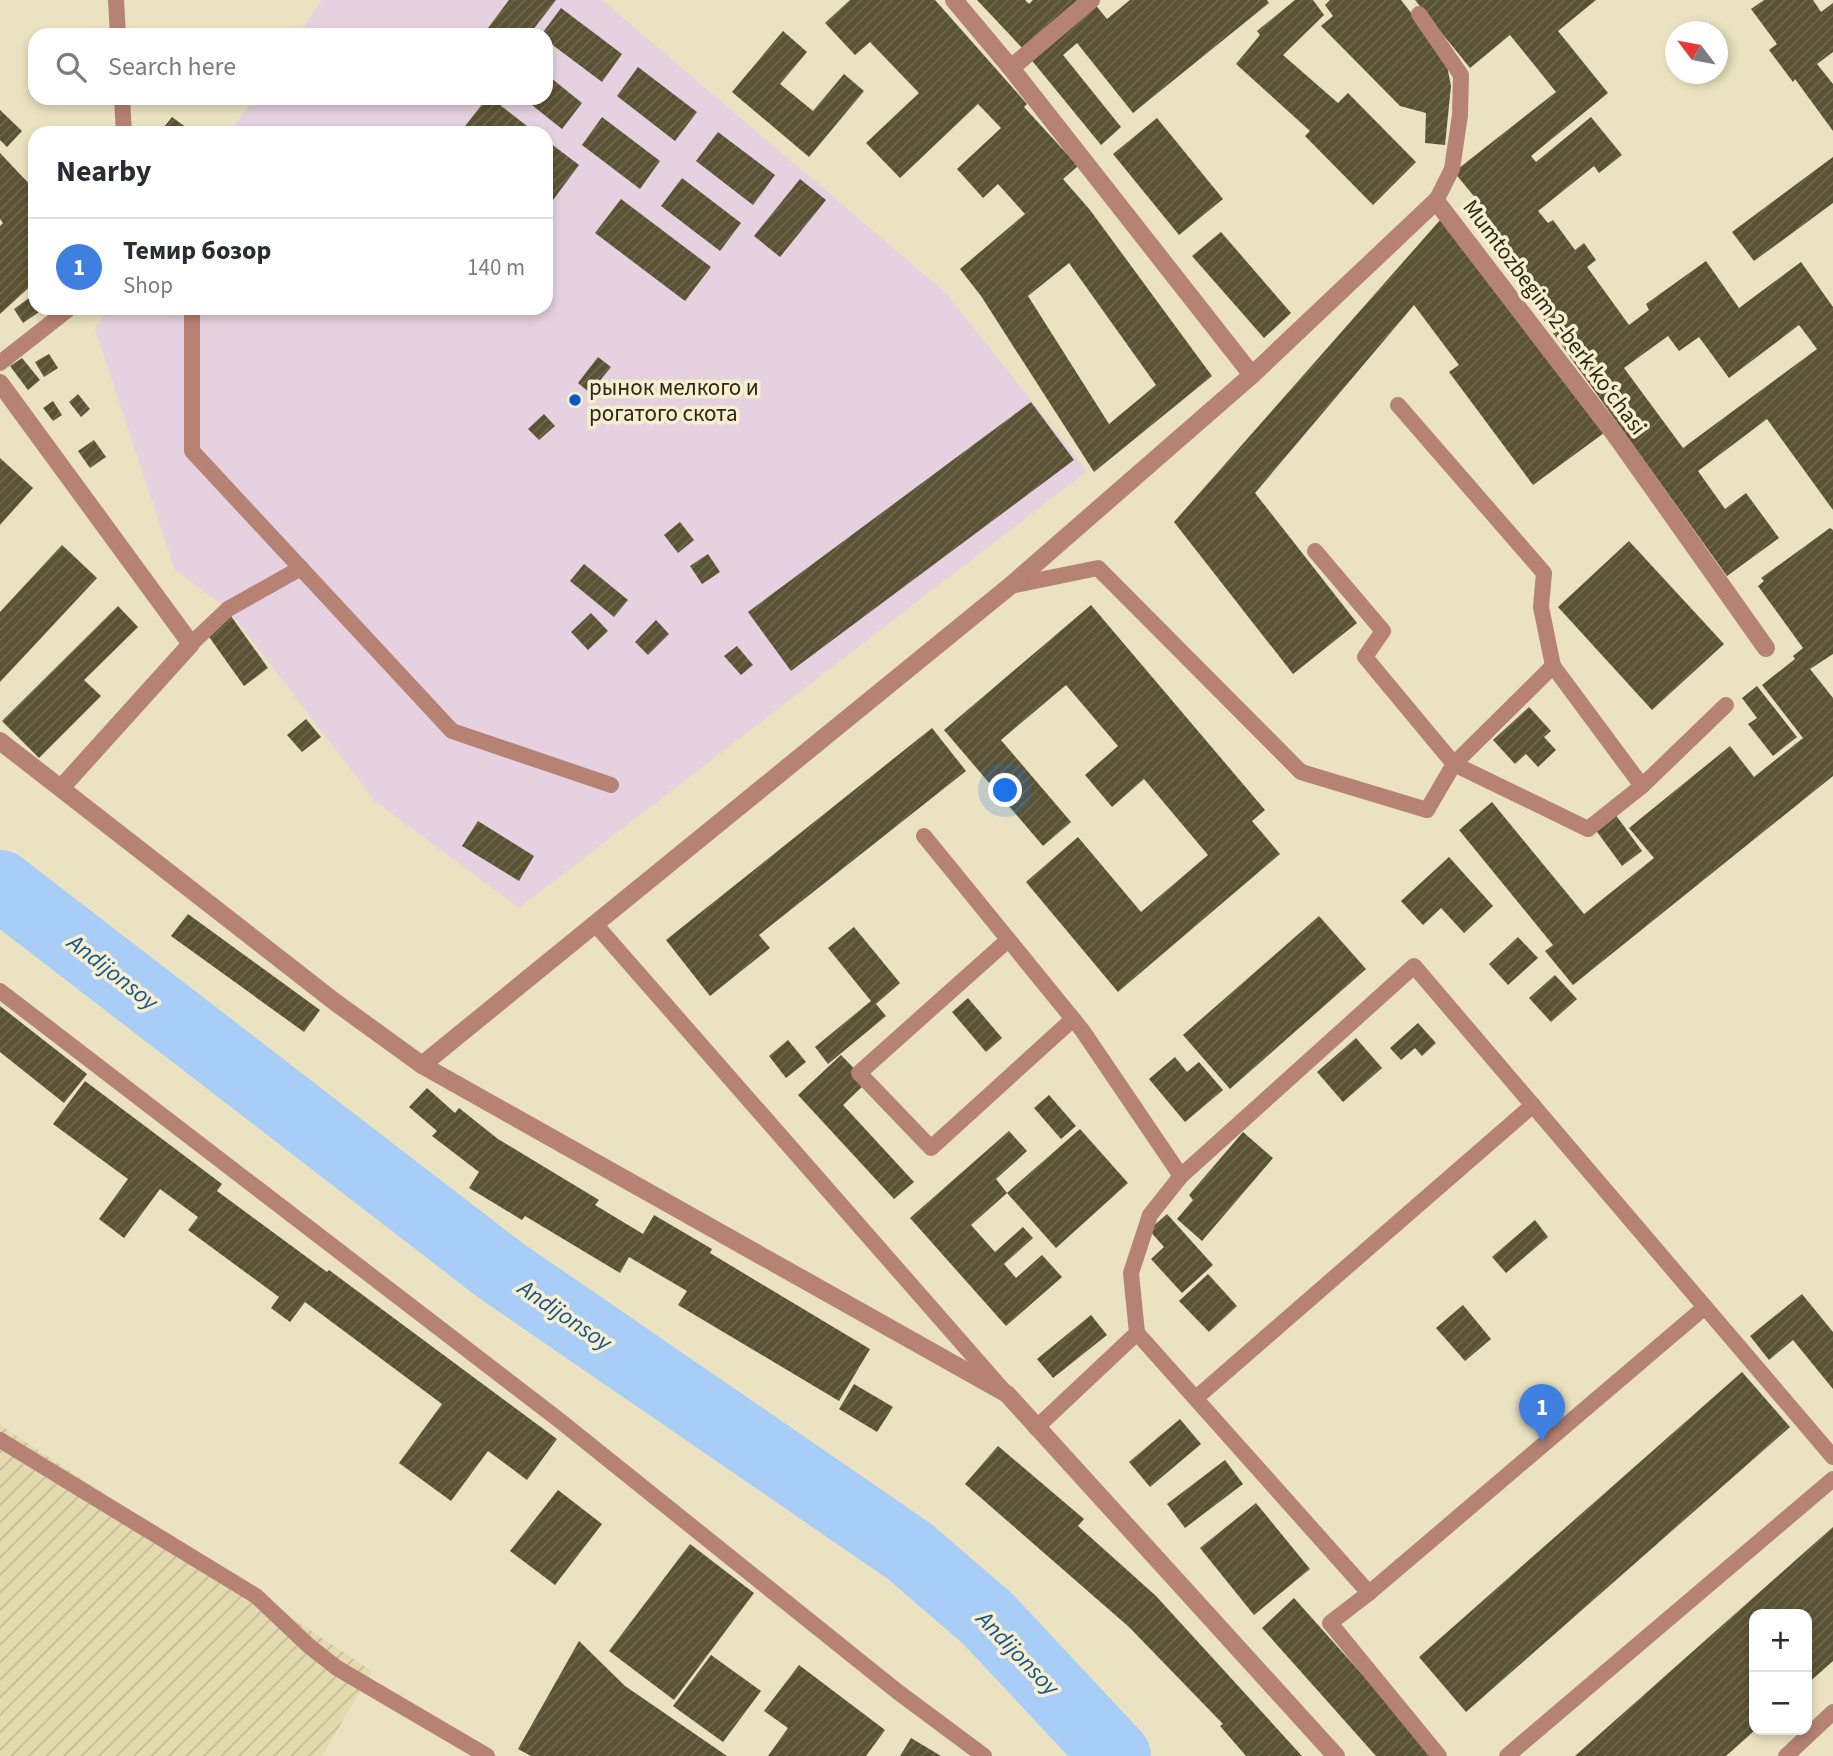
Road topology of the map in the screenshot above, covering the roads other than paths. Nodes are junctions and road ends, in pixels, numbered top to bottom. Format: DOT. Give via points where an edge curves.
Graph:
graph roads {
  1 [pos="116,0"];
  2 [pos="954,0"];
  3 [pos="1091,0"];
  4 [pos="1419,14"];
  5 [pos="118,28"];
  6 [pos="1011,68"];
  7 [pos="122,105"];
  8 [pos="124,126"];
  9 [pos="1436,201"];
  10 [pos="61,315"];
  11 [pos="192,315"];
  12 [pos="0,363"];
  13 [pos="1252,375"];
  14 [pos="0,383"];
  15 [pos="1398,405"];
  16 [pos="1315,551"];
  17 [pos="301,568"];
  18 [pos="1010,586"];
  19 [pos="191,645"];
  20 [pos="1766,648"];
  21 [pos="1553,666"];
  22 [pos="1726,705"];
  23 [pos="0,741"];
  24 [pos="1454,764"];
  25 [pos="611,785"];
  26 [pos="1642,786"];
  27 [pos="61,788"];
  28 [pos="924,836"];
  29 [pos="596,924"];
  30 [pos="1009,940"];
  31 [pos="0,991"];
  32 [pos="1073,1019"];
  33 [pos="422,1065"];
  34 [pos="1533,1105"];
  35 [pos="1181,1176"];
  36 [pos="1705,1307"];
  37 [pos="1137,1333"];
  38 [pos="1007,1394"];
  39 [pos="1196,1398"];
  40 [pos="1036,1429"];
  41 [pos="0,1440"];
  42 [pos="1833,1457"];
  43 [pos="1833,1479"];
  44 [pos="1370,1593"];
  45 [pos="1833,1712"];
  46 [pos="487,1756"];
  47 [pos="984,1756"];
  48 [pos="1336,1756"];
  49 [pos="1440,1756"];
  50 [pos="1507,1756"];
  51 [pos="1786,1756"];
  1 -- 5 [label="lane"];
  2 -- 6 [label="street"];
  3 -- 6 [label="street"];
  4 -- 9 [label="lane" via="1461,75 1452,169"];
  6 -- 13 [label="street"];
  7 -- 8 [label="lane"];
  9 -- 13 [label="street, Mumtozbegim 2-berk koʻchasi"];
  9 -- 20 [label="street, Mumtozbegim 2-berk koʻchasi" via="1616,436"];
  10 -- 12 [label="lane"];
  11 -- 17 [label="lane" via="192,451"];
  13 -- 18 [label="street, Mumtozbegim 2-berk koʻchasi"];
  14 -- 19 [label="street"];
  15 -- 21 [label="lane" via="1544,573 1541,607"];
  16 -- 24 [label="lane" via="1383,631 1365,657"];
  17 -- 19 [label="lane" via="228,609"];
  17 -- 25 [label="lane" via="452,730"];
  18 -- 24 [label="lane" via="1098,568 1301,772 1427,810"];
  18 -- 29 [label="street, Mumtozbegim 2-berk koʻchasi"];
  19 -- 27 [label="street"];
  21 -- 24 [label="lane"];
  21 -- 26 [label="lane"];
  22 -- 26 [label="lane"];
  23 -- 27 [label="street"];
  24 -- 26 [label="lane" via="1588,829"];
  27 -- 33 [label="street"];
  28 -- 30 [label="lane"];
  29 -- 33 [label="street, Mumtozbegim 2-berk koʻchasi"];
  29 -- 38 [label="lane"];
  30 -- 32 [label="lane"];
  30 -- 32 [label="lane" via="859,1073 931,1148"];
  31 -- 47 [label="lane" via="559,1420"];
  32 -- 35 [label="lane"];
  33 -- 38 [label="street"];
  34 -- 35 [label="lane" via="1413,966"];
  34 -- 36 [label="lane"];
  34 -- 39 [label="lane"];
  35 -- 37 [label="lane" via="1150,1215 1131,1273"];
  36 -- 42 [label="lane"];
  36 -- 44 [label="lane"];
  37 -- 39 [label="lane"];
  37 -- 40 [label="lane"];
  38 -- 40 [label="street"];
  39 -- 44 [label="lane"];
  40 -- 48 [label="street"];
  41 -- 46 [label="lane" via="256,1596 337,1668"];
  43 -- 50 [label="lane"];
  44 -- 49 [label="lane" via="1330,1623"];
  45 -- 51 [label="lane"];
}
